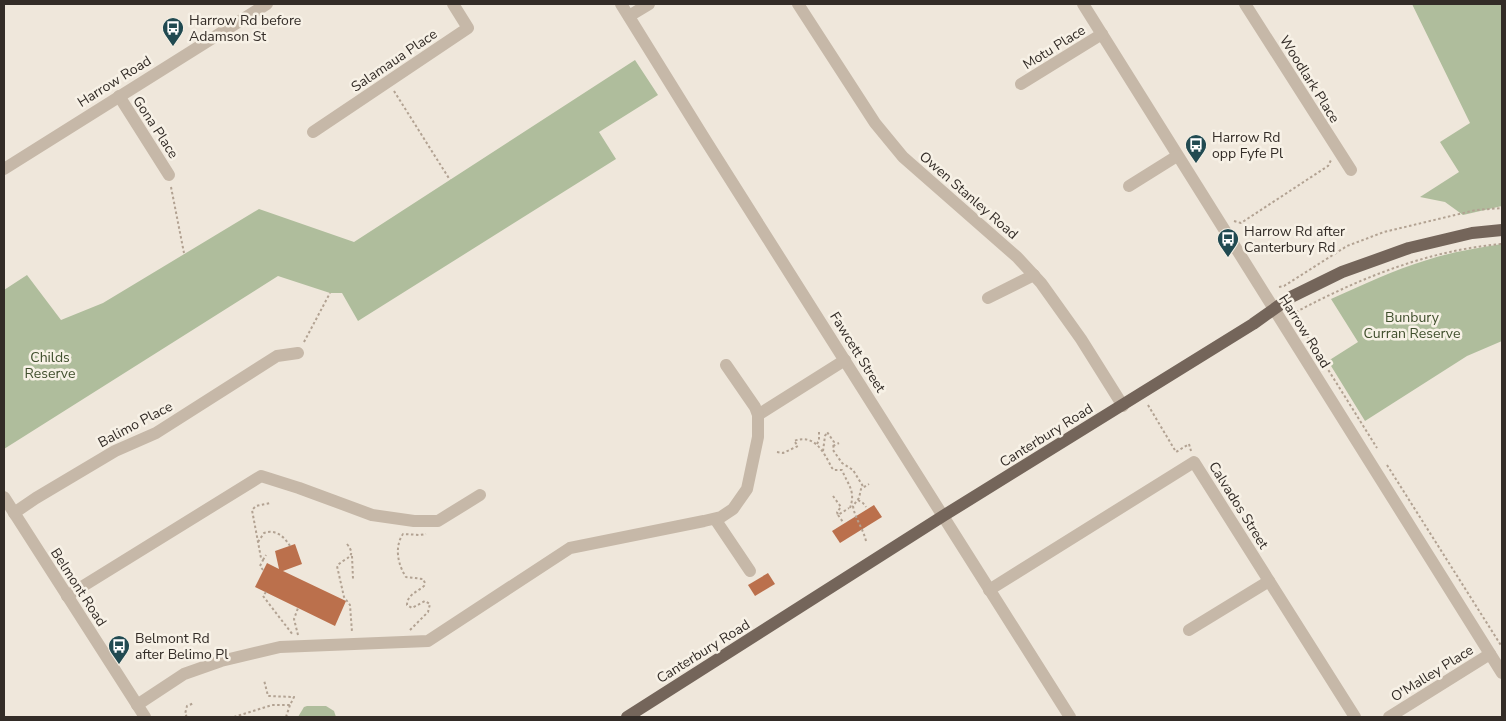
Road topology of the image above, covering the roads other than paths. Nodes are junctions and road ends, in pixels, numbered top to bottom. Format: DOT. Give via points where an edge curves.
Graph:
graph roads {
  1 [pos="267,4"];
  2 [pos="453,4"];
  3 [pos="621,4"];
  4 [pos="649,4"];
  5 [pos="798,4"];
  6 [pos="1082,4"];
  7 [pos="1245,4"];
  8 [pos="629,16"];
  9 [pos="1102,34"];
  10 [pos="1021,84"];
  11 [pos="119,96"];
  12 [pos="313,132"];
  13 [pos="1177,156"];
  14 [pos="4,169"];
  15 [pos="1351,170"];
  16 [pos="169,175"];
  17 [pos="1129,186"];
  18 [pos="1502,230"];
  19 [pos="1034,276"];
  20 [pos="988,298"];
  21 [pos="1273,309"];
  22 [pos="298,353"];
  23 [pos="845,360"];
  24 [pos="726,365"];
  25 [pos="1122,406"];
  26 [pos="758,415"];
  27 [pos="480,495"];
  28 [pos="4,497"];
  29 [pos="14,513"];
  30 [pos="943,516"];
  31 [pos="715,519"];
  32 [pos="750,571"];
  33 [pos="1270,581"];
  34 [pos="989,590"];
  35 [pos="67,596"];
  36 [pos="1189,630"];
  37 [pos="1490,654"];
  38 [pos="1502,673"];
  39 [pos="137,705"];
  40 [pos="145,717"];
  41 [pos="627,717"];
  42 [pos="1070,717"];
  43 [pos="1355,717"];
  44 [pos="1389,717"];
  1 -- 11 [label="street, Harrow Road"];
  2 -- 12 [label="street, Salamaua Place" via="468,28"];
  3 -- 8 [label="street, Fawcett Street"];
  4 -- 8 [label="street"];
  5 -- 19 [label="street, Owen Stanley Road" via="875,122 903,157 1017,257"];
  6 -- 9 [label="street, Harrow Road"];
  7 -- 15 [label="street, Woodlark Place"];
  8 -- 23 [label="street, Fawcett Street"];
  9 -- 10 [label="street, Motu Place"];
  9 -- 13 [label="street, Harrow Road"];
  11 -- 14 [label="street, Harrow Road"];
  11 -- 16 [label="street, Gona Place"];
  13 -- 17 [label="street"];
  13 -- 21 [label="street, Harrow Road"];
  18 -- 21 [label="main road, Canterbury Road" via="1472,233 1409,248 1324,280"];
  19 -- 20 [label="street"];
  19 -- 25 [label="street, Owen Stanley Road" via="1081,338"];
  21 -- 25 [label="main road, Canterbury Road"];
  21 -- 37 [label="street, Harrow Road"];
  22 -- 29 [label="street, Balimo Place" via="277,356 156,433 115,451"];
  23 -- 26 [label="street"];
  23 -- 30 [label="street, Fawcett Street"];
  24 -- 26 [label="street"];
  25 -- 30 [label="main road, Canterbury Road"];
  26 -- 31 [label="street" via="758,437 747,489 733,509"];
  27 -- 35 [label="street" via="438,521 414,521 372,515 261,476"];
  28 -- 29 [label="street, Belmont Road"];
  29 -- 35 [label="street, Belmont Road"];
  30 -- 34 [label="street, Fawcett Street"];
  30 -- 41 [label="main road, Canterbury Road"];
  31 -- 32 [label="street"];
  31 -- 39 [label="street" via="570,548 428,641 280,647 184,674"];
  33 -- 34 [label="street, Calvados Street" via="1194,462"];
  33 -- 36 [label="street"];
  33 -- 43 [label="street, Calvados Street"];
  34 -- 42 [label="street, Fawcett Street"];
  35 -- 39 [label="street, Belmont Road"];
  37 -- 38 [label="street, Harrow Road"];
  37 -- 44 [label="street, O'Malley Place"];
  39 -- 40 [label="street, Belmont Road"];
}
